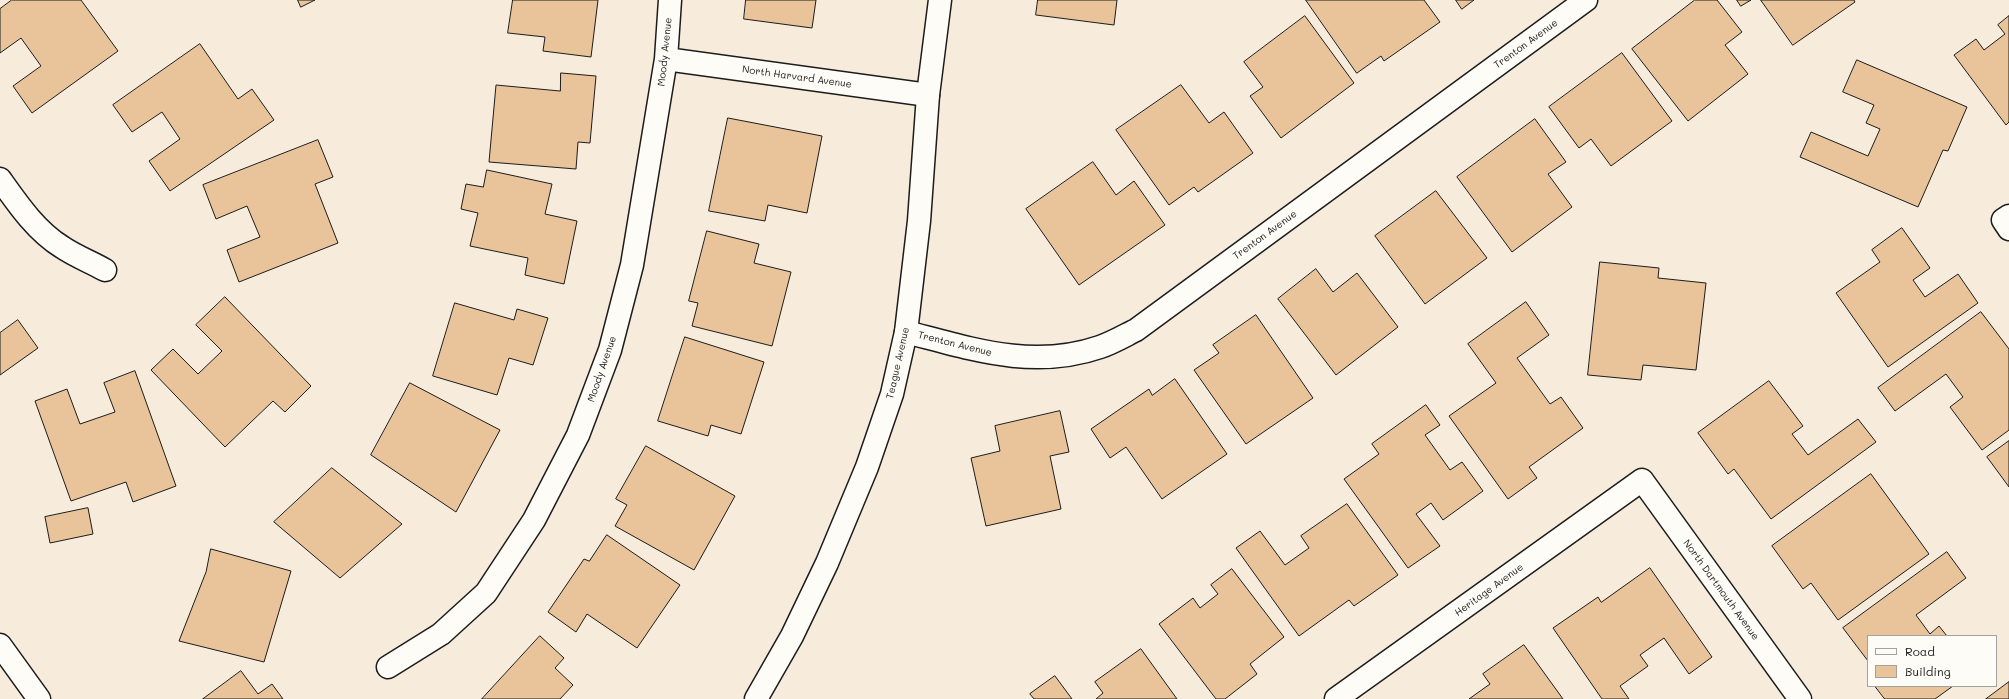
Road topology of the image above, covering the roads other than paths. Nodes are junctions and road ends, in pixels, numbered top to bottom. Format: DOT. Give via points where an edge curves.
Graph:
graph roads {
  1 [pos="670,0"];
  2 [pos="940,0"];
  3 [pos="1586,0"];
  4 [pos="666,59"];
  5 [pos="928,95"];
  6 [pos="0,179"];
  7 [pos="2009,216"];
  8 [pos="2009,229"];
  9 [pos="105,270"];
  10 [pos="906,332"];
  11 [pos="1642,480"];
  12 [pos="0,645"];
  13 [pos="388,667"];
  14 [pos="39,699"];
  15 [pos="756,699"];
  16 [pos="1336,699"];
  17 [pos="1800,699"];
  1 -- 4 [label="street, Moody Avenue"];
  2 -- 5 [label="street, Teague Avenue"];
  3 -- 10 [label="street, Trenton Avenue" via="1136,330 1101,347 1065,356 1027,358 995,354"];
  4 -- 5 [label="street, North Harvard Avenue"];
  4 -- 13 [label="street, Moody Avenue" via="632,265 610,350 578,435 534,520 486,592 441,634"];
  5 -- 10 [label="street, Teague Avenue" via="919,221"];
  6 -- 9 [label="street" via="20,207 61,247"];
  7 -- 8 [label="street" via="2003,220"];
  10 -- 15 [label="street, Teague Avenue" via="892,394 867,467 827,563 795,630"];
  11 -- 16 [label="street, Heritage Avenue"];
  11 -- 17 [label="street, North Dartmouth Avenue"];
  12 -- 14 [label="street"];
}
